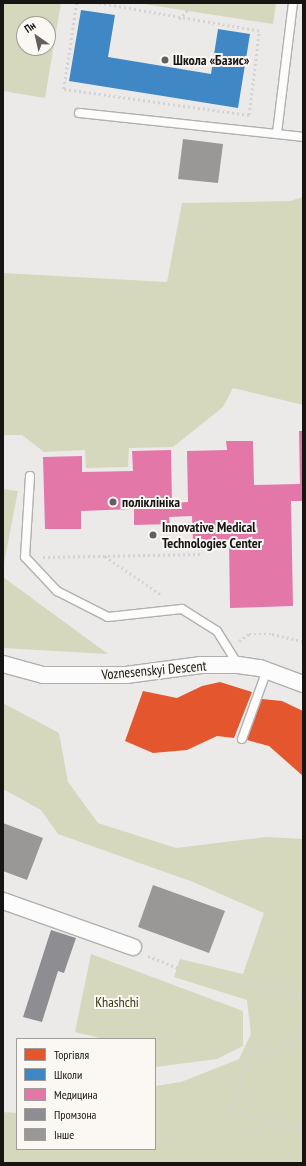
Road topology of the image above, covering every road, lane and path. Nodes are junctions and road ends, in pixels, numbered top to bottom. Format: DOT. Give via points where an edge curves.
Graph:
graph roads {
  1 [pos="77,3"];
  2 [pos="97,3"];
  3 [pos="194,3"];
  4 [pos="293,3"];
  5 [pos="179,18"];
  6 [pos="79,112"];
  7 [pos="277,133"];
  8 [pos="303,137"];
  9 [pos="30,476"];
  10 [pos="203,554"];
  11 [pos="104,556"];
  12 [pos="25,557"];
  13 [pos="182,609"];
  14 [pos="303,641"];
  15 [pos="228,649"];
  16 [pos="3,664"];
  17 [pos="238,665"];
  18 [pos="267,670"];
  19 [pos="303,684"];
  20 [pos="242,739"];
  21 [pos="3,901"];
  22 [pos="133,947"];
  23 [pos="303,1004"];
  24 [pos="303,1027"];
  25 [pos="303,1128"];
  1 -- 5 [label="path" via="64,89 249,115 259,31"];
  2 -- 5 [label="path"];
  3 -- 5 [label="path"];
  4 -- 7 [label="lane"];
  6 -- 7 [label="lane"];
  7 -- 8 [label="lane"];
  9 -- 12 [label="lane"];
  10 -- 11 [label="path"];
  11 -- 12 [label="path"];
  11 -- 13 [label="path"];
  12 -- 13 [label="lane" via="57,590 108,618"];
  13 -- 15 [label="lane" via="217,631"];
  14 -- 15 [label="path" via="272,634 249,634"];
  15 -- 17 [label="lane"];
  16 -- 17 [label="street, Voznesenskyi Descent" via="43,675 126,675 201,665"];
  17 -- 18 [label="street, Voznesenskyi Descent"];
  18 -- 19 [label="street, Voznesenskyi Descent"];
  18 -- 20 [label="lane"];
  21 -- 22 [label="street"];
  22 -- 23 [label="path" via="161,963 212,980 282,988 300,997"];
  24 -- 25 [label="path" via="295,1041 274,1052 250,1051 230,1111"];
}
